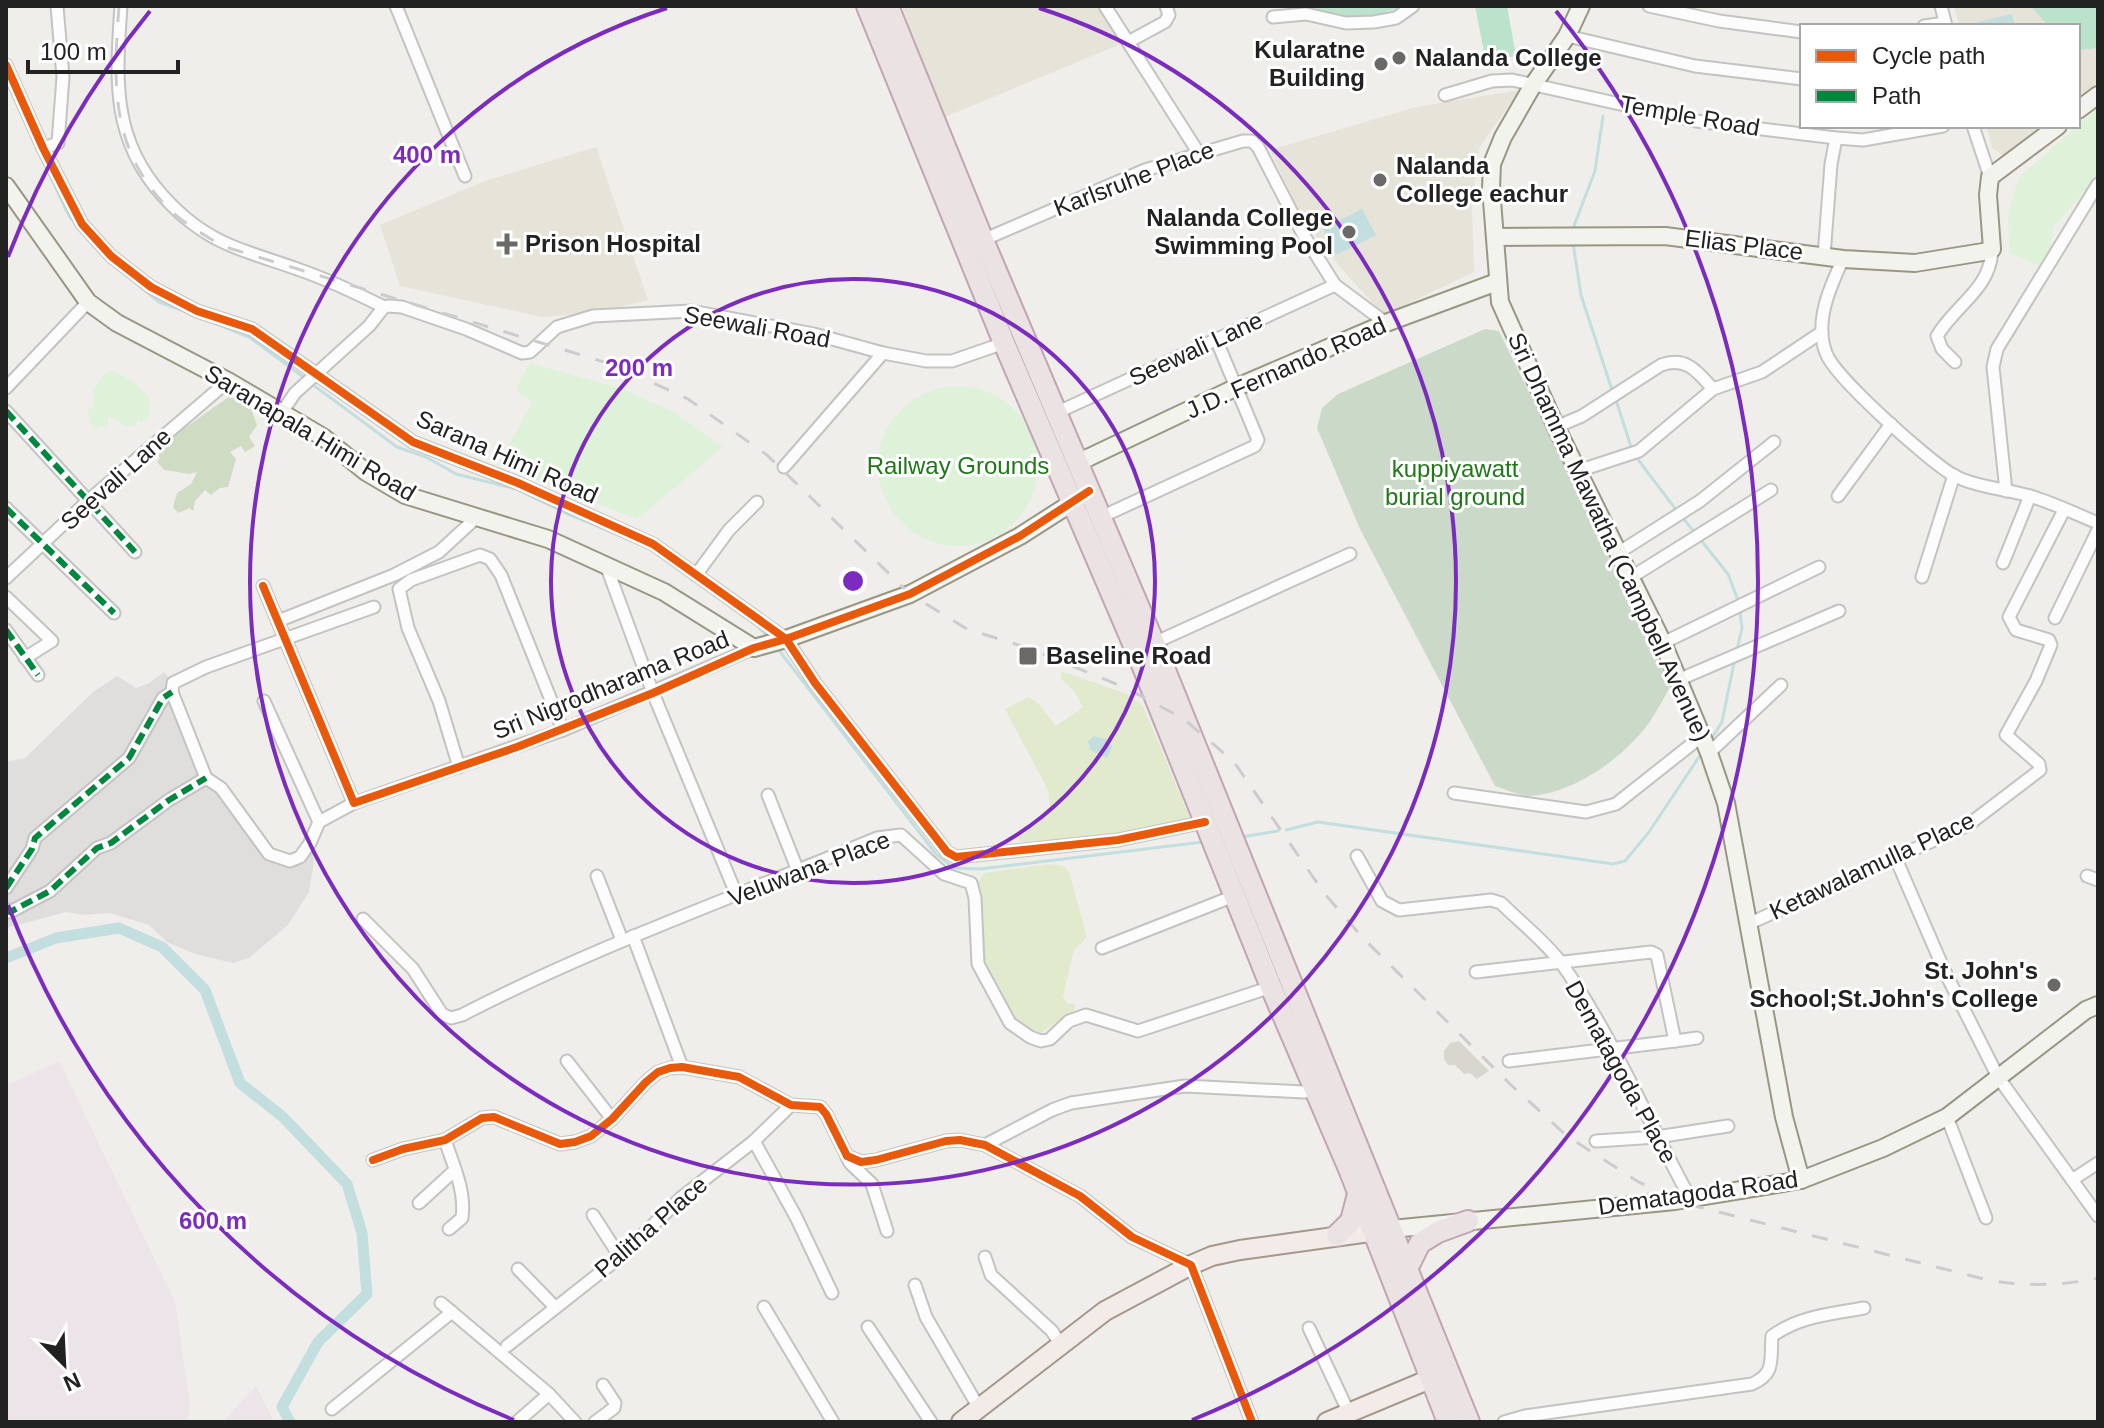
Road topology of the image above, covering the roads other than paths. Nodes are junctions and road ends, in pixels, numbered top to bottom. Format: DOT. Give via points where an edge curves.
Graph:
graph roads {
  1 [pos="57,6"];
  2 [pos="121,6"];
  3 [pos="396,6"];
  4 [pos="867,6"];
  5 [pos="888,6"];
  6 [pos="1105,6"];
  7 [pos="1166,6"];
  8 [pos="1413,6"];
  9 [pos="1581,6"];
  10 [pos="1649,6"];
  11 [pos="1941,6"];
  12 [pos="1273,17"];
  13 [pos="1946,24"];
  14 [pos="1800,32"];
  15 [pos="1567,36"];
  16 [pos="1128,42"];
  17 [pos="6,65"];
  18 [pos="1800,79"];
  19 [pos="1533,85"];
  20 [pos="1445,95"];
  21 [pos="2098,95"];
  22 [pos="2080,108"];
  23 [pos="1932,128"];
  24 [pos="1974,128"];
  25 [pos="2055,128"];
  26 [pos="1836,138"];
  27 [pos="43,148"];
  28 [pos="1198,152"];
  29 [pos="465,176"];
  30 [pos="1990,177"];
  31 [pos="2098,184"];
  32 [pos="6,186"];
  33 [pos="1495,237"];
  34 [pos="983,240"];
  35 [pos="1992,249"];
  36 [pos="1824,256"];
  37 [pos="1843,259"];
  38 [pos="1497,282"];
  39 [pos="1335,285"];
  40 [pos="88,302"];
  41 [pos="384,307"];
  42 [pos="1386,323"];
  43 [pos="1822,332"];
  44 [pos="1216,339"];
  45 [pos="1004,343"];
  46 [pos="883,353"];
  47 [pos="1955,362"];
  48 [pos="311,378"];
  49 [pos="228,381"];
  50 [pos="1237,387"];
  51 [pos="6,388"];
  52 [pos="1713,389"];
  53 [pos="6,411"];
  54 [pos="282,412"];
  55 [pos="1058,412"];
  56 [pos="1891,424"];
  57 [pos="1556,427"];
  58 [pos="1774,442"];
  59 [pos="1077,463"];
  60 [pos="784,467"];
  61 [pos="1578,471"];
  62 [pos="1954,475"];
  63 [pos="1771,490"];
  64 [pos="2006,491"];
  65 [pos="1838,496"];
  66 [pos="2030,496"];
  67 [pos="1080,497"];
  68 [pos="89,500"];
  69 [pos="757,502"];
  70 [pos="6,508"];
  71 [pos="2064,510"];
  72 [pos="477,517"];
  73 [pos="1099,518"];
  74 [pos="2098,523"];
  75 [pos="2098,530"];
  76 [pos="42,545"];
  77 [pos="135,552"];
  78 [pos="1618,553"];
  79 [pos="1350,554"];
  80 [pos="2003,563"];
  81 [pos="606,565"];
  82 [pos="1819,567"];
  83 [pos="696,575"];
  84 [pos="1922,577"];
  85 [pos="6,578"];
  86 [pos="1630,578"];
  87 [pos="263,586"];
  88 [pos="6,597"];
  89 [pos="374,607"];
  90 [pos="1839,611"];
  91 [pos="114,613"];
  92 [pos="2055,618"];
  93 [pos="278,621"];
  94 [pos="6,630"];
  95 [pos="287,638"];
  96 [pos="783,640"];
  97 [pos="1154,643"];
  98 [pos="1663,643"];
  99 [pos="758,648"];
  100 [pos="25,658"];
  101 [pos="38,675"];
  102 [pos="1678,680"];
  103 [pos="1781,685"];
  104 [pos="172,692"];
  105 [pos="653,693"];
  106 [pos="264,701"];
  107 [pos="563,730"];
  108 [pos="1706,746"];
  109 [pos="459,767"];
  110 [pos="206,778"];
  111 [pos="1454,793"];
  112 [pos="768,795"];
  113 [pos="354,803"];
  114 [pos="319,822"];
  115 [pos="1219,836"];
  116 [pos="1357,856"];
  117 [pos="1896,859"];
  118 [pos="798,871"];
  119 [pos="597,876"];
  120 [pos="6,888"];
  121 [pos="737,896"];
  122 [pos="1234,896"];
  123 [pos="6,909"];
  124 [pos="363,919"];
  125 [pos="1748,924"];
  126 [pos="628,938"];
  127 [pos="1102,948"];
  128 [pos="1560,962"];
  129 [pos="1476,972"];
  130 [pos="1271,987"];
  131 [pos="2098,1005"];
  132 [pos="1697,1038"];
  133 [pos="1675,1041"];
  134 [pos="1614,1049"];
  135 [pos="567,1061"];
  136 [pos="1509,1061"];
  137 [pos="682,1067"];
  138 [pos="1998,1077"];
  139 [pos="1316,1090"];
  140 [pos="791,1105"];
  141 [pos="1947,1117"];
  142 [pos="612,1119"];
  143 [pos="1728,1126"];
  144 [pos="1657,1137"];
  145 [pos="445,1140"];
  146 [pos="754,1141"];
  147 [pos="1596,1141"];
  148 [pos="985,1145"];
  149 [pos="847,1156"];
  150 [pos="373,1160"];
  151 [pos="2098,1163"];
  152 [pos="455,1170"];
  153 [pos="1801,1180"];
  154 [pos="2072,1180"];
  155 [pos="1358,1193"];
  156 [pos="1690,1198"];
  157 [pos="419,1203"];
  158 [pos="593,1215"];
  159 [pos="2098,1216"];
  160 [pos="1986,1218"];
  161 [pos="1468,1221"];
  162 [pos="449,1229"];
  163 [pos="1382,1230"];
  164 [pos="887,1231"];
  165 [pos="1337,1235"];
  166 [pos="620,1257"];
  167 [pos="985,1257"];
  168 [pos="1191,1265"];
  169 [pos="518,1269"];
  170 [pos="1407,1269"];
  171 [pos="915,1285"];
  172 [pos="832,1293"];
  173 [pos="441,1303"];
  174 [pos="555,1307"];
  175 [pos="764,1307"];
  176 [pos="1864,1308"];
  177 [pos="452,1312"];
  178 [pos="868,1327"];
  179 [pos="1309,1328"];
  180 [pos="1060,1344"];
  181 [pos="507,1346"];
  182 [pos="1440,1375"];
  183 [pos="603,1385"];
  184 [pos="549,1394"];
  185 [pos="979,1408"];
  186 [pos="332,1409"];
  187 [pos="1349,1413"];
  188 [pos="517,1422"];
  189 [pos="575,1422"];
  190 [pos="595,1422"];
  191 [pos="833,1422"];
  192 [pos="931,1422"];
  193 [pos="961,1422"];
  194 [pos="1252,1422"];
  195 [pos="1327,1422"];
  196 [pos="1448,1422"];
  197 [pos="1469,1422"];
  198 [pos="1504,1422"];
  1 -- 27 [label="street" via="63,97 58,143"];
  2 -- 41 [label="street" via="119,96 124,127 143,174 180,215 224,243"];
  3 -- 29 [label="street"];
  4 -- 45 [label="highway"];
  5 -- 34 [label="highway"];
  6 -- 16 [label="street"];
  7 -- 16 [label="street" via="1165,22"];
  8 -- 12 [label="street" via="1396,18 1374,22 1346,23 1306,14"];
  9 -- 15 [label="street, Sri Dhamma Mawatha (Campbell Avenue)"];
  10 -- 14 [label="street"];
  11 -- 13 [label="street"];
  15 -- 18 [label="street" via="1695,66"];
  15 -- 19 [label="street, Sri Dhamma Mawatha (Campbell Avenue)"];
  16 -- 28 [label="street"];
  17 -- 27 [label="street, Sarana Himi Road"];
  19 -- 20 [label="street, Temple Road" via="1492,81"];
  19 -- 26 [label="street, Temple Road" via="1696,121"];
  19 -- 33 [label="street, Sri Dhamma Mawatha (Campbell Avenue)" via="1492,164"];
  21 -- 22 [label="street"];
  23 -- 26 [label="street, Temple Road" via="1863,140"];
  24 -- 30 [label="street"];
  25 -- 30 [label="street"];
  26 -- 36 [label="street"];
  27 -- 48 [label="street, Sarana Himi Road" via="82,224 111,256 185,305 252,329"];
  28 -- 34 [label="street, Karlsruhe Place"];
  28 -- 39 [label="street, Karlsruhe Place" via="1252,141"];
  30 -- 35 [label="street"];
  31 -- 64 [label="street" via="1997,349 1993,367"];
  32 -- 40 [label="street, Saranapala Himi Road"];
  33 -- 36 [label="street, Elias Place" via="1665,236"];
  33 -- 38 [label="street, Sri Dhamma Mawatha (Campbell Avenue)"];
  34 -- 55 [label="highway"];
  35 -- 37 [label="street, Elias Place" via="1915,263"];
  35 -- 47 [label="street" via="1985,281 1937,336"];
  36 -- 37 [label="street, Elias Place"];
  37 -- 43 [label="street" via="1825,303"];
  38 -- 42 [label="street, J.D. Fernando Road"];
  38 -- 57 [label="street, Sri Dhamma Mawatha (Campbell Avenue)" via="1513,334"];
  39 -- 42 [label="street, Karlsruhe Place"];
  39 -- 44 [label="street, Seewali Lane"];
  40 -- 49 [label="street, Saranapala Himi Road" via="117,323"];
  40 -- 51 [label="street"];
  41 -- 46 [label="street, Seewali Road" via="402,307 522,353 557,327 593,316 691,311"];
  41 -- 48 [label="street"];
  42 -- 50 [label="street, J.D. Fernando Road"];
  43 -- 52 [label="street" via="1762,372"];
  43 -- 56 [label="street" via="1836,371"];
  44 -- 50 [label="street"];
  44 -- 55 [label="street, Seewali Lane"];
  45 -- 46 [label="street, Seewali Road" via="952,361"];
  45 -- 67 [label="highway"];
  46 -- 60 [label="street"];
  48 -- 54 [label="street"];
  48 -- 83 [label="street, Sarana Himi Road" via="413,442 653,544"];
  49 -- 54 [label="street, Saranapala Himi Road"];
  49 -- 68 [label="street, Seevali Lane"];
  50 -- 59 [label="street, J.D. Fernando Road"];
  50 -- 73 [label="street" via="1258,440 1255,446"];
  52 -- 57 [label="street" via="1691,367 1674,360"];
  52 -- 61 [label="street" via="1634,453"];
  53 -- 68 [label="street"];
  54 -- 72 [label="street, Saranapala Himi Road" via="405,495"];
  55 -- 59 [label="highway"];
  56 -- 62 [label="street"];
  56 -- 65 [label="street"];
  57 -- 61 [label="street, Sri Dhamma Mawatha (Campbell Avenue)"];
  58 -- 78 [label="street" via="1680,514"];
  59 -- 67 [label="highway"];
  61 -- 78 [label="street, Sri Dhamma Mawatha (Campbell Avenue)"];
  62 -- 64 [label="street"];
  62 -- 84 [label="street"];
  63 -- 86 [label="street"];
  64 -- 66 [label="street"];
  66 -- 71 [label="street"];
  66 -- 80 [label="street"];
  67 -- 73 [label="highway"];
  67 -- 96 [label="street, Sri Nigrodharama Road" via="1020,536 910,594"];
  67 -- 115 [label="highway"];
  68 -- 76 [label="street, Seevali Lane"];
  68 -- 77 [label="street"];
  69 -- 83 [label="street"];
  70 -- 76 [label="street"];
  71 -- 74 [label="street"];
  71 -- 117 [label="street, Ketawalamulla Place" via="2009,617 2016,630 2051,645 2006,735 2040,770 1968,825"];
  72 -- 81 [label="street, Saranapala Himi Road" via="548,539"];
  72 -- 93 [label="street" via="439,552"];
  73 -- 97 [label="highway"];
  75 -- 92 [label="street"];
  76 -- 85 [label="street, Seevali Lane"];
  76 -- 91 [label="street"];
  78 -- 86 [label="street, Sri Dhamma Mawatha (Campbell Avenue)"];
  79 -- 97 [label="street"];
  81 -- 99 [label="street, Saranapala Himi Road" via="664,592"];
  81 -- 105 [label="street"];
  82 -- 98 [label="street"];
  83 -- 96 [label="street, Sarana Himi Road"];
  86 -- 98 [label="street, Sri Dhamma Mawatha (Campbell Avenue)"];
  87 -- 93 [label="street"];
  88 -- 100 [label="street" via="52,641"];
  89 -- 95 [label="street"];
  90 -- 102 [label="street"];
  93 -- 95 [label="street"];
  94 -- 100 [label="street"];
  95 -- 104 [label="street" via="206,667 173,683"];
  95 -- 113 [label="street"];
  96 -- 99 [label="street, Sri Nigrodharama Road"];
  96 -- 115 [label="street" via="956,857 1118,840"];
  97 -- 115 [label="highway"];
  98 -- 102 [label="street, Sri Dhamma Mawatha (Campbell Avenue)"];
  99 -- 105 [label="street, Sri Nigrodharama Road"];
  100 -- 101 [label="street"];
  102 -- 108 [label="street, Sri Dhamma Mawatha (Campbell Avenue)"];
  103 -- 108 [label="street"];
  104 -- 110 [label="street"];
  104 -- 120 [label="street" via="163,698 129,758 35,838"];
  105 -- 107 [label="street, Sri Nigrodharama Road"];
  105 -- 121 [label="street"];
  106 -- 114 [label="street"];
  107 -- 109 [label="street, Sri Nigrodharama Road"];
  107 -- 109 [label="street" via="501,575 480,555 399,589"];
  108 -- 111 [label="street" via="1616,804 1586,812"];
  108 -- 125 [label="street, Sri Dhamma Mawatha (Campbell Avenue)" via="1726,803"];
  109 -- 113 [label="street, Sri Nigrodharama Road"];
  110 -- 114 [label="street" via="221,788 269,854 290,861 300,857"];
  110 -- 123 [label="street" via="97,848 50,891 10,912"];
  112 -- 118 [label="street"];
  113 -- 114 [label="street, Sri Nigrodharama Road"];
  115 -- 122 [label="highway"];
  115 -- 163 [label="highway"];
  116 -- 128 [label="street, Dematagoda Place" via="1382,901 1399,910 1501,903"];
  117 -- 125 [label="street, Ketawalamulla Place"];
  117 -- 138 [label="street"];
  118 -- 121 [label="street, Veluwana Place"];
  118 -- 130 [label="street, Veluwana Place" via="877,838 901,835 944,874 971,883 978,964 1010,1023 1041,1041 1078,1016 1138,1031"];
  119 -- 126 [label="street"];
  121 -- 126 [label="street, Veluwana Place"];
  122 -- 127 [label="street"];
  122 -- 130 [label="highway"];
  124 -- 126 [label="street, Veluwana Place" via="413,969 442,1014 451,1018"];
  125 -- 153 [label="street, Sri Dhamma Mawatha (Campbell Avenue)"];
  126 -- 137 [label="street"];
  128 -- 129 [label="street"];
  128 -- 133 [label="street" via="1657,955"];
  128 -- 134 [label="street, Dematagoda Place"];
  130 -- 139 [label="highway"];
  131 -- 138 [label="street, Dematagoda Road"];
  132 -- 133 [label="street"];
  133 -- 134 [label="street"];
  134 -- 136 [label="street"];
  134 -- 144 [label="street, Dematagoda Place"];
  135 -- 142 [label="street"];
  137 -- 140 [label="street" via="739,1077"];
  137 -- 142 [label="street" via="658,1072"];
  138 -- 141 [label="street, Dematagoda Road"];
  138 -- 154 [label="street"];
  139 -- 148 [label="street" via="1185,1086 1071,1103"];
  139 -- 155 [label="highway"];
  140 -- 146 [label="street, Palitha Place"];
  140 -- 149 [label="street" via="820,1107"];
  141 -- 153 [label="street, Dematagoda Road"];
  141 -- 160 [label="street"];
  142 -- 145 [label="street" via="591,1136 560,1144 494,1117 482,1118"];
  143 -- 144 [label="street"];
  144 -- 147 [label="street"];
  144 -- 156 [label="street, Dematagoda Place"];
  145 -- 150 [label="street"];
  145 -- 152 [label="street"];
  146 -- 166 [label="street, Palitha Place" via="682,1197"];
  146 -- 172 [label="street"];
  148 -- 149 [label="street" via="946,1141 861,1162"];
  148 -- 168 [label="street" via="1080,1196 1132,1237"];
  149 -- 164 [label="street" via="872,1184"];
  151 -- 154 [label="street"];
  152 -- 157 [label="street"];
  152 -- 162 [label="street" via="464,1207 462,1218"];
  153 -- 156 [label="street, Dematagoda Road"];
  154 -- 159 [label="street"];
  155 -- 163 [label="highway"];
  155 -- 165 [label="highway" via="1351,1221"];
  156 -- 161 [label="street, Dematagoda Road"];
  158 -- 166 [label="street"];
  161 -- 163 [label="street, Dematagoda Road"];
  161 -- 170 [label="highway" via="1420,1243"];
  163 -- 165 [label="main road"];
  163 -- 170 [label="highway"];
  163 -- 182 [label="highway"];
  165 -- 168 [label="main road" via="1240,1250"];
  166 -- 174 [label="street, Palitha Place"];
  167 -- 180 [label="street" via="991,1275"];
  168 -- 180 [label="main road" via="1105,1311"];
  168 -- 194 [label="street"];
  169 -- 174 [label="street"];
  170 -- 182 [label="highway"];
  171 -- 185 [label="street" via="926,1317"];
  173 -- 177 [label="street"];
  174 -- 181 [label="street, Palitha Place"];
  175 -- 191 [label="street"];
  176 -- 198 [label="street" via="1790,1323 1772,1336 1771,1367 1765,1378 1752,1384"];
  177 -- 184 [label="street"];
  177 -- 186 [label="street"];
  178 -- 192 [label="street"];
  179 -- 187 [label="street"];
  180 -- 185 [label="main road"];
  182 -- 187 [label="main road"];
  182 -- 196 [label="highway"];
  182 -- 197 [label="highway"];
  183 -- 190 [label="street" via="614,1408"];
  184 -- 188 [label="street"];
  184 -- 189 [label="street"];
  185 -- 193 [label="main road"];
  187 -- 195 [label="main road"];
}
